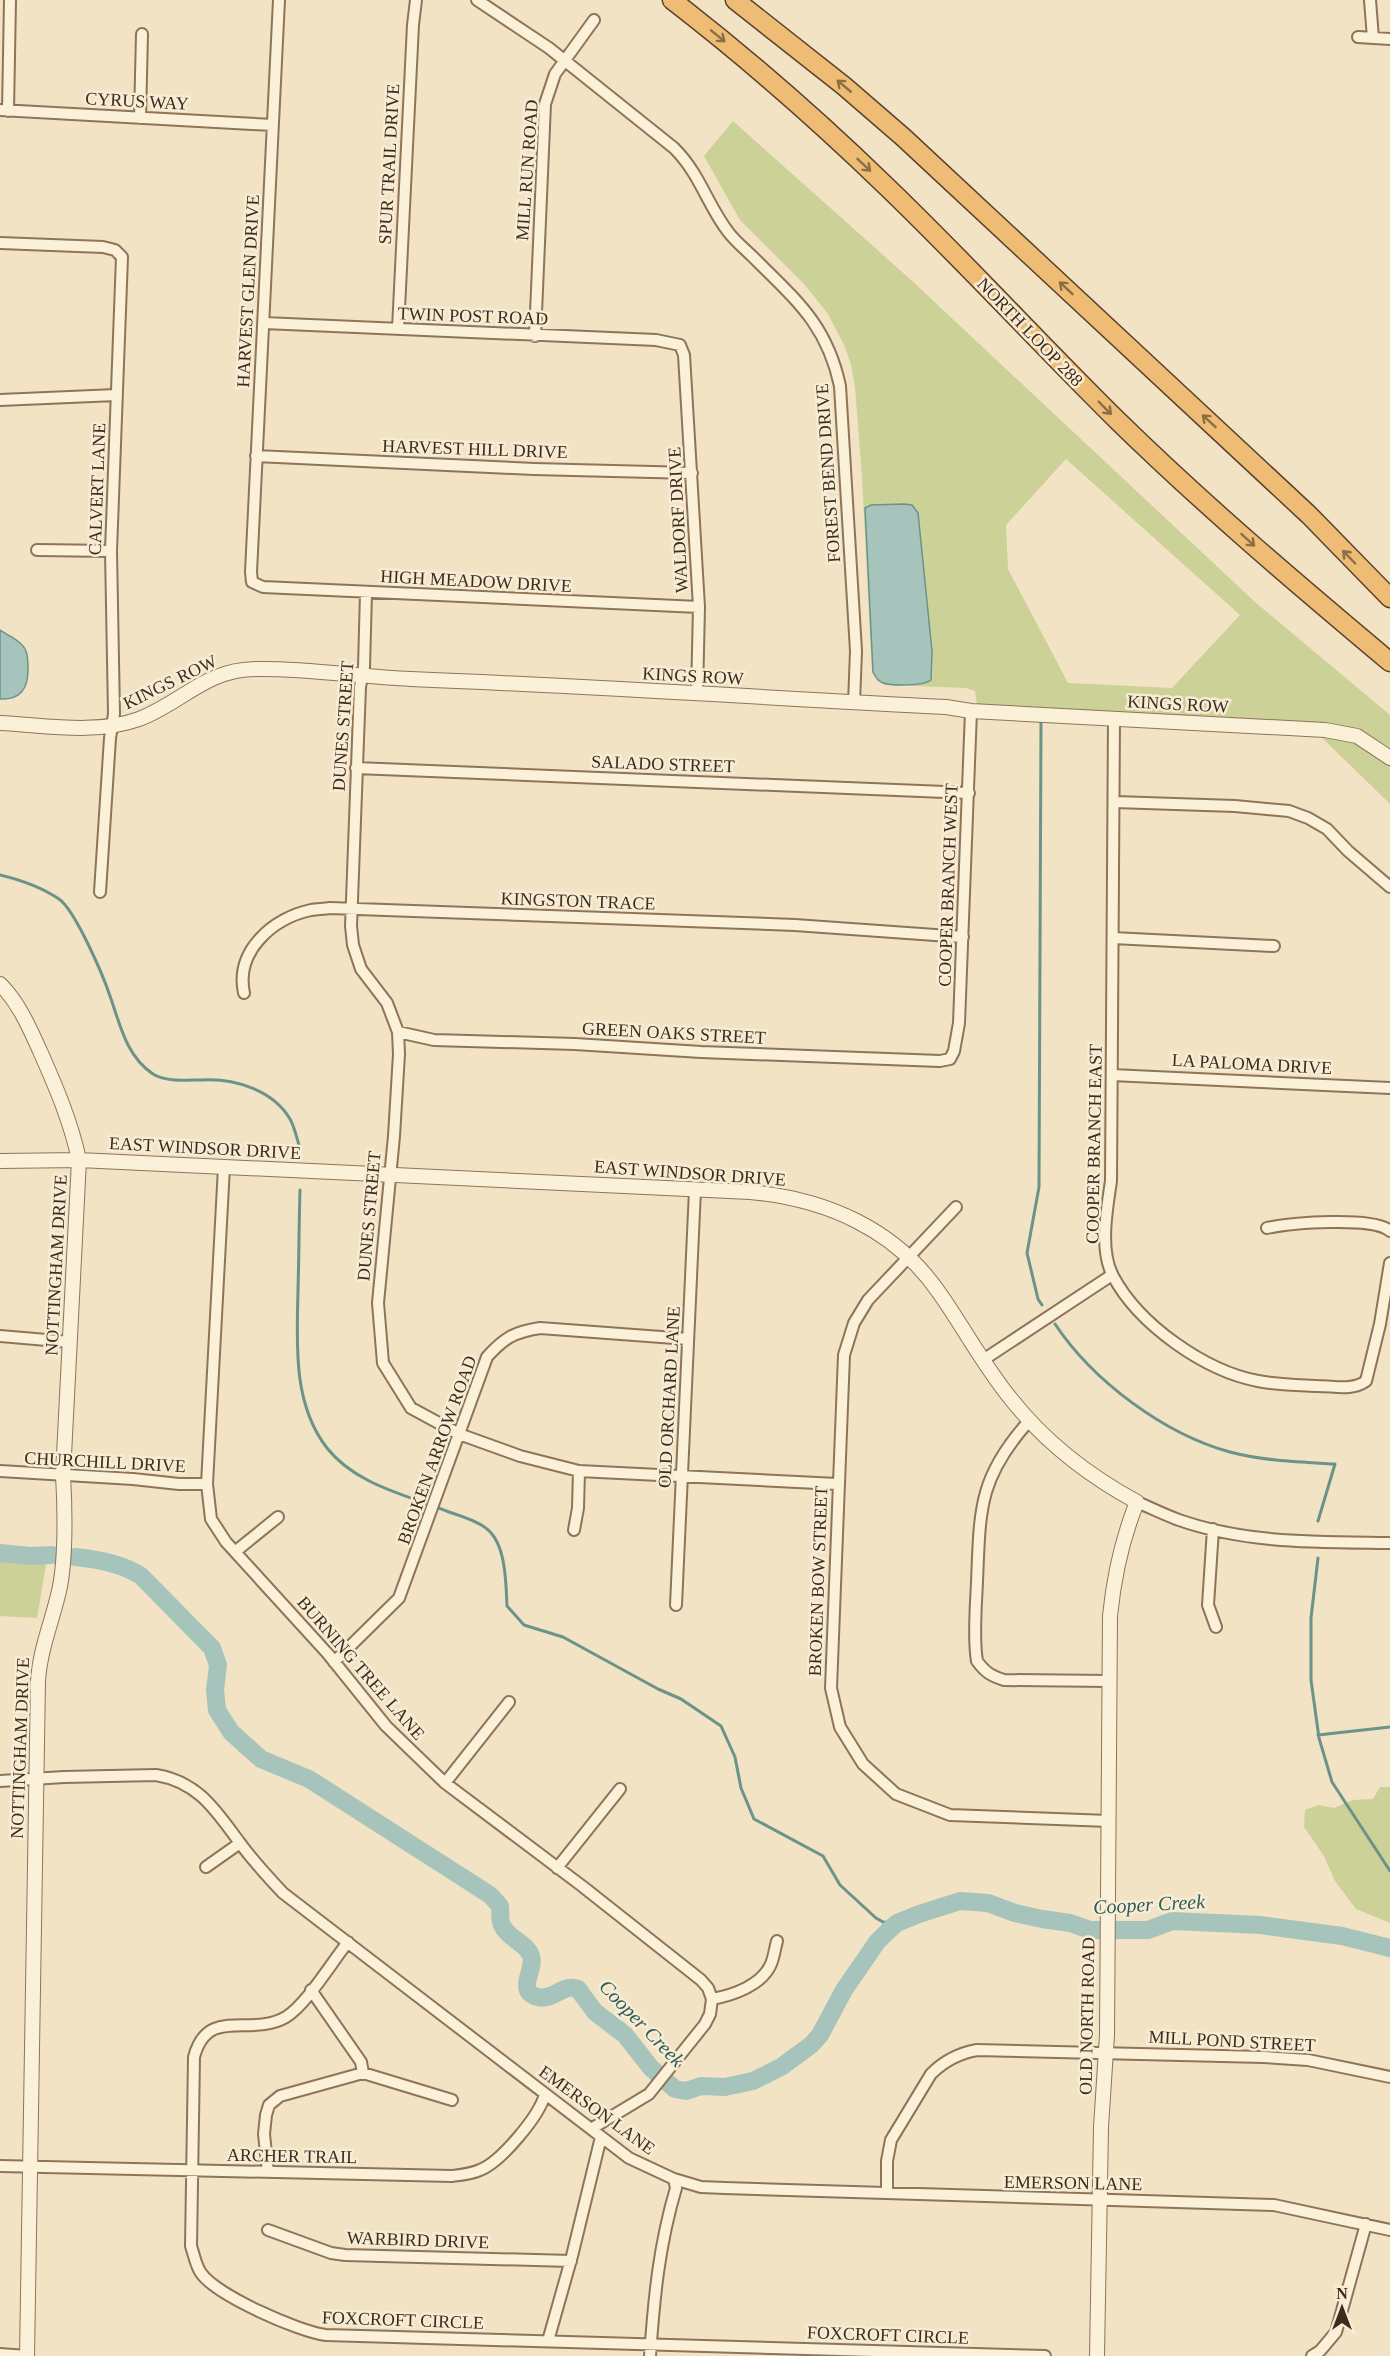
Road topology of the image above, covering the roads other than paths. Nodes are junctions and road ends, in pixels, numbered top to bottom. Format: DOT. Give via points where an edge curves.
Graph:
graph roads {
  1 [pos="10,0"];
  2 [pos="279,0"];
  3 [pos="416,0"];
  4 [pos="477,0"];
  5 [pos="672,0"];
  6 [pos="735,0"];
  7 [pos="1371,0"];
  8 [pos="594,20"];
  9 [pos="142,34"];
  10 [pos="1358,37"];
  11 [pos="1373,38"];
  12 [pos="1390,39"];
  13 [pos="565,60"];
  14 [pos="4,110"];
  15 [pos="140,118"];
  16 [pos="272,125"];
  17 [pos="0,243"];
  18 [pos="264,323"];
  19 [pos="398,329"];
  20 [pos="535,336"];
  21 [pos="680,345"];
  22 [pos="116,395"];
  23 [pos="0,400"];
  24 [pos="256,456"];
  25 [pos="692,473"];
  26 [pos="38,550"];
  27 [pos="111,551"];
  28 [pos="252,582"];
  29 [pos="366,592"];
  30 [pos="1390,598"];
  31 [pos="699,607"];
  32 [pos="1390,662"];
  33 [pos="362,676"];
  34 [pos="697,694"];
  35 [pos="854,703"];
  36 [pos="970,711"];
  37 [pos="1114,718"];
  38 [pos="0,723"];
  39 [pos="112,726"];
  40 [pos="1390,758"];
  41 [pos="356,768"];
  42 [pos="969,793"];
  43 [pos="1114,802"];
  44 [pos="1390,887"];
  45 [pos="100,892"];
  46 [pos="351,908"];
  47 [pos="963,937"];
  48 [pos="1113,938"];
  49 [pos="1274,946"];
  50 [pos="0,984"];
  51 [pos="244,993"];
  52 [pos="398,1032"];
  53 [pos="950,1059"];
  54 [pos="1112,1075"];
  55 [pos="1390,1088"];
  56 [pos="79,1160"];
  57 [pos="0,1161"];
  58 [pos="224,1167"];
  59 [pos="388,1175"];
  60 [pos="695,1190"];
  61 [pos="956,1207"];
  62 [pos="1267,1228"];
  63 [pos="1390,1231"];
  64 [pos="909,1257"];
  65 [pos="1390,1263"];
  66 [pos="1112,1275"];
  67 [pos="0,1336"];
  68 [pos="688,1339"];
  69 [pos="70,1342"];
  70 [pos="983,1360"];
  71 [pos="1029,1421"];
  72 [pos="459,1434"];
  73 [pos="0,1471"];
  74 [pos="579,1471"];
  75 [pos="63,1476"];
  76 [pos="682,1477"];
  77 [pos="207,1484"];
  78 [pos="837,1484"];
  79 [pos="1137,1502"];
  80 [pos="278,1518"];
  81 [pos="1213,1529"];
  82 [pos="574,1530"];
  83 [pos="1390,1543"];
  84 [pos="236,1551"];
  85 [pos="676,1605"];
  86 [pos="1216,1627"];
  87 [pos="334,1662"];
  88 [pos="1109,1682"];
  89 [pos="509,1702"];
  90 [pos="36,1778"];
  91 [pos="0,1781"];
  92 [pos="445,1783"];
  93 [pos="620,1790"];
  94 [pos="1109,1821"];
  95 [pos="240,1843"];
  96 [pos="206,1867"];
  97 [pos="558,1868"];
  98 [pos="777,1941"];
  99 [pos="348,1942"];
  100 [pos="311,1990"];
  101 [pos="712,1999"];
  102 [pos="1106,2053"];
  103 [pos="363,2073"];
  104 [pos="1390,2077"];
  105 [pos="545,2094"];
  106 [pos="452,2100"];
  107 [pos="591,2129"];
  108 [pos="601,2137"];
  109 [pos="0,2166"];
  110 [pos="30,2168"];
  111 [pos="191,2171"];
  112 [pos="268,2172"];
  113 [pos="674,2179"];
  114 [pos="887,2193"];
  115 [pos="1100,2200"];
  116 [pos="1366,2224"];
  117 [pos="268,2230"];
  118 [pos="1390,2230"];
  119 [pos="571,2261"];
  120 [pos="548,2341"];
  121 [pos="650,2350"];
  122 [pos="0,2354"];
  123 [pos="27,2356"];
  124 [pos="1045,2356"];
  125 [pos="1097,2356"];
  126 [pos="1312,2356"];
  1 -- 14 [label="street"];
  2 -- 16 [label="street, HARVEST GLEN DRIVE"];
  3 -- 19 [label="street, SPUR TRAIL DRIVE"];
  4 -- 13 [label="street, FOREST BEND DRIVE"];
  5 -- 32 [label="highway, NORTH LOOP 288, one-way" via="813,117 1120,423"];
  30 -- 6 [label="highway, one-way" via="1309,515 903,137"];
  7 -- 11 [label="street"];
  8 -- 13 [label="street, MILL RUN ROAD"];
  9 -- 15 [label="street"];
  10 -- 11 [label="street"];
  11 -- 12 [label="street"];
  13 -- 20 [label="street, MILL RUN ROAD" via="551,83 544,115"];
  13 -- 35 [label="street, FOREST BEND DRIVE" via="684,157 729,233 806,312 825,339 840,386 856,651"];
  14 -- 15 [label="street, CYRUS WAY"];
  15 -- 16 [label="street, CYRUS WAY"];
  16 -- 18 [label="street, HARVEST GLEN DRIVE"];
  17 -- 22 [label="street, CALVERT LANE" via="103,247 120,253 123,260"];
  18 -- 19 [label="street, TWIN POST ROAD"];
  18 -- 24 [label="street, HARVEST GLEN DRIVE"];
  19 -- 20 [label="street, TWIN POST ROAD"];
  20 -- 21 [label="street, TWIN POST ROAD" via="656,340"];
  21 -- 25 [label="street, WALDORF DRIVE" via="684,355"];
  22 -- 23 [label="street"];
  22 -- 27 [label="street, CALVERT LANE"];
  24 -- 25 [label="street, HARVEST HILL DRIVE"];
  24 -- 28 [label="street, HARVEST GLEN DRIVE"];
  25 -- 31 [label="street, WALDORF DRIVE"];
  26 -- 27 [label="street"];
  27 -- 39 [label="street, CALVERT LANE"];
  28 -- 29 [label="street, HIGH MEADOW DRIVE" via="263,587"];
  29 -- 31 [label="street, HIGH MEADOW DRIVE"];
  29 -- 33 [label="street, DUNES STREET"];
  31 -- 34 [label="street, WALDORF DRIVE"];
  33 -- 34 [label="street, KINGS ROW"];
  33 -- 39 [label="street, KINGS ROW" via="266,669 236,671 200,683 148,716"];
  33 -- 41 [label="street, DUNES STREET"];
  34 -- 35 [label="street, KINGS ROW"];
  35 -- 36 [label="street, KINGS ROW"];
  36 -- 37 [label="street, KINGS ROW"];
  36 -- 42 [label="street, COOPER BRANCH WEST"];
  37 -- 40 [label="street, KINGS ROW" via="1337,731 1357,736"];
  37 -- 43 [label="street, COOPER BRANCH EAST"];
  38 -- 39 [label="street, KINGS ROW"];
  39 -- 45 [label="street, CALVERT LANE"];
  41 -- 42 [label="street, SALADO STREET"];
  41 -- 46 [label="street, DUNES STREET"];
  42 -- 47 [label="street, COOPER BRANCH WEST"];
  43 -- 44 [label="street" via="1289,811 1327,829"];
  43 -- 48 [label="street, COOPER BRANCH EAST"];
  46 -- 47 [label="street, KINGSTON TRACE" via="795,925"];
  46 -- 51 [label="street, KINGSTON TRACE" via="313,909 264,933 248,954 241,980"];
  46 -- 52 [label="street, DUNES STREET" via="353,945 362,969 387,1003"];
  47 -- 53 [label="street, COOPER BRANCH WEST" via="959,1023"];
  48 -- 49 [label="street"];
  48 -- 54 [label="street, COOPER BRANCH EAST"];
  50 -- 56 [label="street, NOTTINGHAM DRIVE" via="23,1016 60,1096"];
  52 -- 53 [label="street, GREEN OAKS STREET" via="434,1040 835,1058"];
  52 -- 59 [label="street, DUNES STREET" via="394,1136"];
  54 -- 55 [label="street, LA PALOMA DRIVE"];
  54 -- 66 [label="street, COOPER BRANCH EAST" via="1105,1226"];
  56 -- 57 [label="street, EAST WINDSOR DRIVE"];
  56 -- 58 [label="street, EAST WINDSOR DRIVE"];
  56 -- 69 [label="street, NOTTINGHAM DRIVE"];
  58 -- 59 [label="street, EAST WINDSOR DRIVE"];
  58 -- 77 [label="street, BURNING TREE LANE"];
  59 -- 60 [label="street, EAST WINDSOR DRIVE"];
  59 -- 72 [label="street, DUNES STREET" via="378,1304 383,1363 411,1408"];
  60 -- 64 [label="street, EAST WINDSOR DRIVE" via="769,1194 807,1201 871,1228"];
  60 -- 68 [label="street, OLD ORCHARD LANE"];
  61 -- 64 [label="street, BROKEN BOW STREET"];
  62 -- 63 [label="street" via="1309,1221 1372,1224"];
  64 -- 70 [label="street, EAST WINDSOR DRIVE" via="940,1294"];
  64 -- 78 [label="street, BROKEN BOW STREET" via="868,1300 848,1339"];
  65 -- 66 [label="street, COOPER BRANCH EAST" via="1366,1381 1348,1387 1293,1386 1226,1371 1167,1337 1135,1307"];
  66 -- 70 [label="street"];
  67 -- 69 [label="street"];
  68 -- 72 [label="street, BROKEN ARROW ROAD" via="540,1328 521,1331 501,1340 487,1357"];
  68 -- 76 [label="street, OLD ORCHARD LANE"];
  69 -- 75 [label="street, NOTTINGHAM DRIVE"];
  70 -- 71 [label="street, EAST WINDSOR DRIVE"];
  71 -- 79 [label="street, EAST WINDSOR DRIVE" via="1094,1477"];
  71 -- 88 [label="street" via="1002,1455 984,1495 978,1541 977,1661 992,1677 1004,1680"];
  72 -- 74 [label="street, DUNES STREET" via="520,1456"];
  72 -- 87 [label="street, BROKEN ARROW ROAD" via="399,1598"];
  73 -- 75 [label="street, CHURCHILL DRIVE"];
  74 -- 76 [label="street, DUNES STREET"];
  74 -- 82 [label="street"];
  75 -- 77 [label="street, CHURCHILL DRIVE"];
  75 -- 90 [label="street, NOTTINGHAM DRIVE" via="61,1583 40,1657"];
  76 -- 78 [label="street, DUNES STREET"];
  76 -- 85 [label="street, OLD ORCHARD LANE"];
  77 -- 84 [label="street, BURNING TREE LANE" via="211,1519"];
  78 -- 94 [label="street, BROKEN BOW STREET" via="831,1688 840,1727 863,1764 896,1794 950,1815"];
  79 -- 81 [label="street, EAST WINDSOR DRIVE"];
  79 -- 88 [label="street, OLD NORTH ROAD" via="1114,1582"];
  80 -- 84 [label="street"];
  81 -- 83 [label="street, EAST WINDSOR DRIVE" via="1273,1539"];
  81 -- 86 [label="street" via="1208,1605"];
  84 -- 87 [label="street, BURNING TREE LANE"];
  87 -- 92 [label="street, BURNING TREE LANE" via="386,1726"];
  88 -- 94 [label="street, OLD NORTH ROAD"];
  89 -- 92 [label="street"];
  90 -- 91 [label="street, EMERSON LANE"];
  90 -- 95 [label="street, EMERSON LANE" via="165,1777 209,1801"];
  90 -- 110 [label="street, NOTTINGHAM DRIVE"];
  92 -- 97 [label="street, BURNING TREE LANE"];
  93 -- 97 [label="street"];
  94 -- 102 [label="street, OLD NORTH ROAD"];
  95 -- 96 [label="street"];
  95 -- 99 [label="street, EMERSON LANE" via="283,1893"];
  97 -- 101 [label="street, BURNING TREE LANE" via="701,1980"];
  98 -- 101 [label="street" via="764,1974 738,1992"];
  99 -- 100 [label="street, FOXCROFT CIRCLE"];
  99 -- 105 [label="street, EMERSON LANE"];
  100 -- 103 [label="street" via="361,2062"];
  100 -- 111 [label="street, FOXCROFT CIRCLE" via="297,2008 276,2021 257,2026 219,2026 203,2036 194,2056"];
  101 -- 107 [label="street" via="705,2024 654,2088 637,2103"];
  102 -- 104 [label="street, MILL POND STREET" via="1290,2058"];
  102 -- 114 [label="street, MILL POND STREET" via="977,2050 939,2066 891,2140"];
  102 -- 115 [label="street, OLD NORTH ROAD"];
  103 -- 106 [label="street"];
  103 -- 112 [label="street" via="280,2096 269,2105 264,2134"];
  105 -- 107 [label="street, EMERSON LANE"];
  105 -- 112 [label="street, ARCHER TRAIL" via="543,2105 502,2155 479,2171 452,2176"];
  107 -- 108 [label="street, EMERSON LANE"];
  108 -- 113 [label="street, EMERSON LANE" via="629,2158"];
  108 -- 119 [label="street"];
  109 -- 110 [label="street, ARCHER TRAIL"];
  110 -- 111 [label="street, ARCHER TRAIL"];
  110 -- 123 [label="street, NOTTINGHAM DRIVE"];
  111 -- 112 [label="street, ARCHER TRAIL"];
  111 -- 120 [label="street, FOXCROFT CIRCLE" via="191,2246 201,2272 221,2292 313,2333"];
  113 -- 114 [label="street, EMERSON LANE" via="701,2187"];
  113 -- 121 [label="street" via="676,2188 659,2259"];
  114 -- 115 [label="street, EMERSON LANE"];
  115 -- 116 [label="street, EMERSON LANE" via="1274,2205"];
  115 -- 125 [label="street, OLD NORTH ROAD"];
  116 -- 118 [label="street, EMERSON LANE"];
  116 -- 126 [label="street" via="1336,2332"];
  117 -- 119 [label="street, WARBIRD DRIVE" via="345,2255"];
  119 -- 120 [label="street"];
  120 -- 121 [label="street, FOXCROFT CIRCLE"];
  121 -- 124 [label="street, FOXCROFT CIRCLE"];
  122 -- 123 [label="street"];
}
